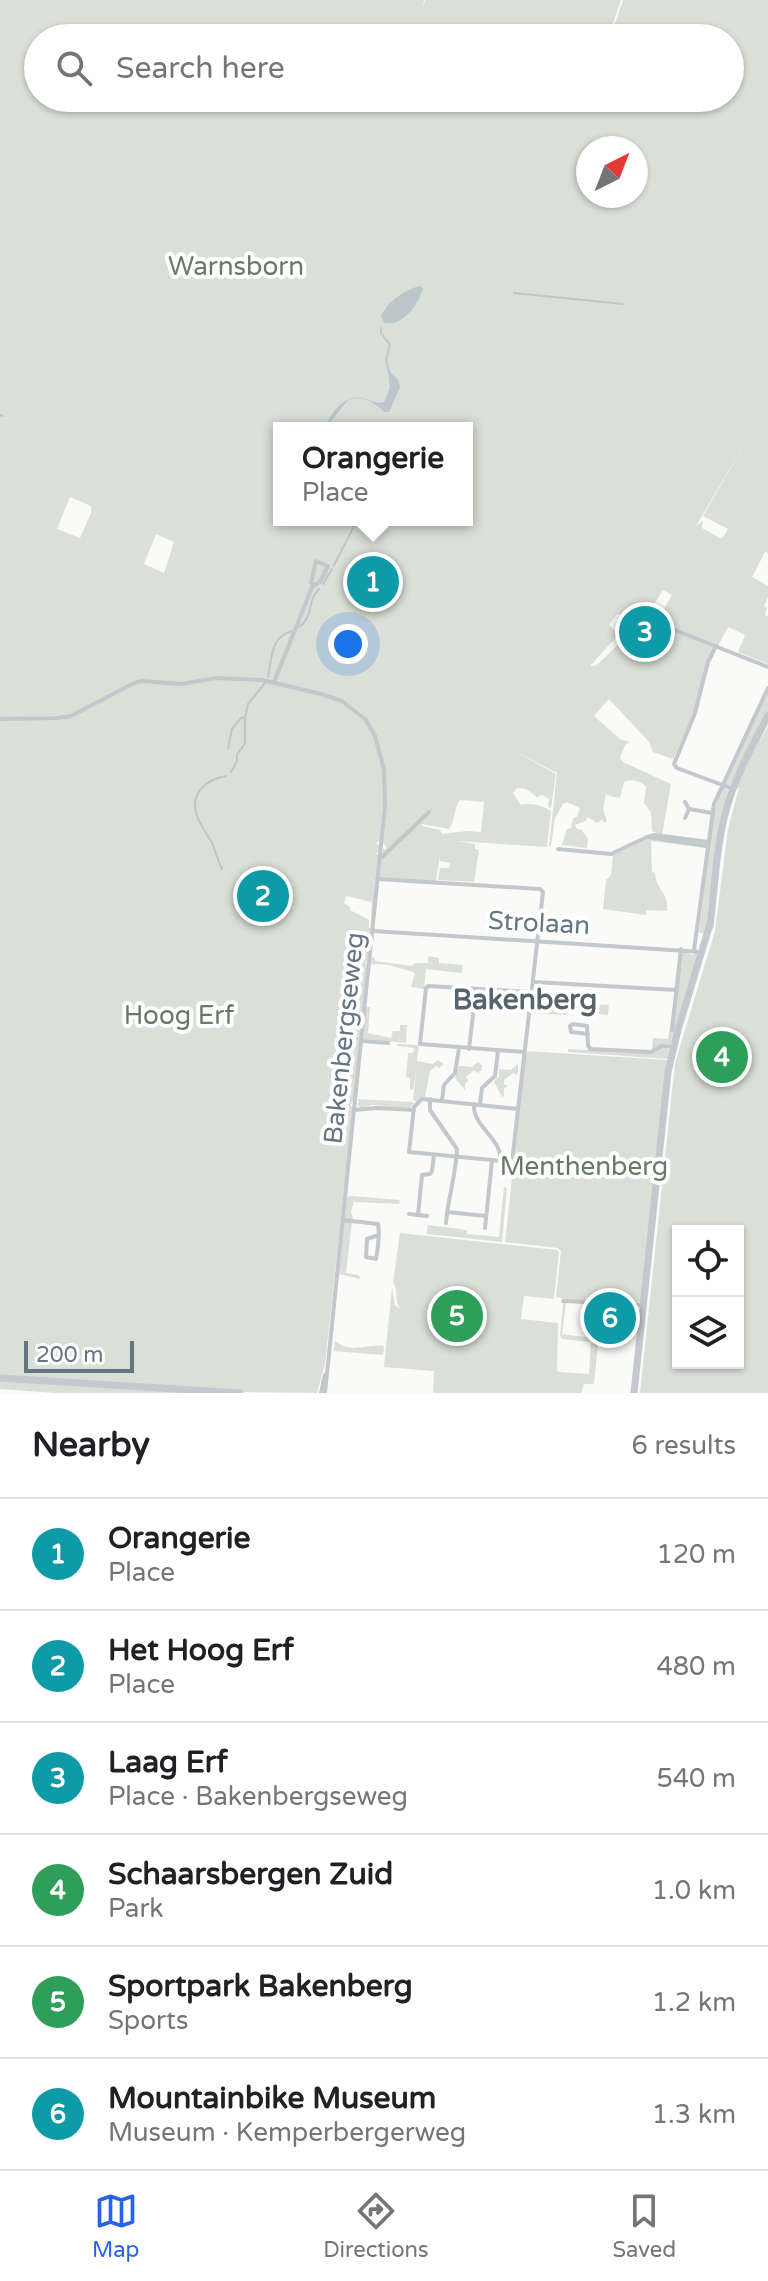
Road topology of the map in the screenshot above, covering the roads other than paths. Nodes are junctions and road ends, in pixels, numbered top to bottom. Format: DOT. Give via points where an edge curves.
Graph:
graph roads {
  1 [pos="313,585"];
  2 [pos="644,618"];
  3 [pos="716,646"];
  4 [pos="768,667"];
  5 [pos="274,682"];
  6 [pos="768,688"];
  7 [pos="768,715"];
  8 [pos="0,719"];
  9 [pos="722,784"];
  10 [pos="733,789"];
  11 [pos="685,802"];
  12 [pos="689,809"];
  13 [pos="429,812"];
  14 [pos="712,813"];
  15 [pos="685,818"];
  16 [pos="708,844"];
  17 [pos="381,845"];
  18 [pos="558,849"];
  19 [pos="389,850"];
  20 [pos="380,859"];
  21 [pos="378,879"];
  22 [pos="373,931"];
  23 [pos="538,941"];
  24 [pos="681,949"];
  25 [pos="700,950"];
  26 [pos="534,982"];
  27 [pos="476,989"];
  28 [pos="676,990"];
  29 [pos="531,992"];
  30 [pos="672,1030"];
  31 [pos="588,1034"];
  32 [pos="361,1041"];
  33 [pos="388,1043"];
  34 [pos="673,1047"];
  35 [pos="459,1048"];
  36 [pos="469,1049"];
  37 [pos="498,1051"];
  38 [pos="524,1052"];
  39 [pos="430,1099"];
  40 [pos="442,1100"];
  41 [pos="477,1104"];
  42 [pos="518,1109"];
  43 [pos="354,1110"];
  44 [pos="414,1110"];
  45 [pos="434,1155"];
  46 [pos="457,1158"];
  47 [pos="492,1161"];
  48 [pos="500,1162"];
  49 [pos="447,1212"];
  50 [pos="409,1214"];
  51 [pos="418,1215"];
  52 [pos="427,1216"];
  53 [pos="486,1216"];
  54 [pos="343,1220"];
  55 [pos="446,1223"];
  56 [pos="485,1228"];
  57 [pos="379,1235"];
  58 [pos="563,1301"];
  59 [pos="643,1305"];
  60 [pos="0,1378"];
  61 [pos="240,1393"];
  62 [pos="323,1393"];
  63 [pos="634,1393"];
  1 -- 1 [label="street" via="319,584 328,566 316,561"];
  1 -- 5 [label="street"];
  2 -- 3 [label="street"];
  3 -- 4 [label="street"];
  3 -- 9 [label="street" via="674,764"];
  5 -- 8 [label="street, Bakenbergseweg" via="142,681 71,716"];
  5 -- 17 [label="street, Bakenbergseweg" via="335,698 366,720 384,770"];
  6 -- 9 [label="street"];
  7 -- 10 [label="main road"];
  9 -- 10 [label="street"];
  9 -- 14 [label="street"];
  10 -- 25 [label="main road" via="722,828 709,936"];
  11 -- 12 [label="street"];
  12 -- 14 [label="street"];
  12 -- 15 [label="street"];
  13 -- 19 [label="street"];
  14 -- 16 [label="street"];
  16 -- 18 [label="street" via="649,837 611,854"];
  16 -- 25 [label="street"];
  17 -- 19 [label="street"];
  17 -- 20 [label="street, Bakenbergseweg"];
  19 -- 20 [label="street"];
  20 -- 21 [label="street, Bakenbergseweg"];
  21 -- 22 [label="street, Bakenbergseweg"];
  21 -- 23 [label="street" via="540,889"];
  22 -- 23 [label="street, Strolaan"];
  22 -- 32 [label="street, Bakenbergseweg"];
  23 -- 24 [label="street, Strolaan"];
  23 -- 26 [label="street"];
  24 -- 25 [label="street, Strolaan"];
  24 -- 28 [label="street"];
  25 -- 34 [label="main road"];
  26 -- 28 [label="street"];
  26 -- 29 [label="street"];
  27 -- 29 [label="street"];
  27 -- 35 [label="street" via="427,987 420,1044"];
  27 -- 36 [label="street"];
  28 -- 30 [label="street"];
  29 -- 38 [label="street"];
  31 -- 31 [label="street" via="587,1025 571,1025 571,1032"];
  31 -- 34 [label="street" via="590,1049 651,1052"];
  32 -- 33 [label="street"];
  32 -- 43 [label="street, Bakenbergseweg"];
  34 -- 59 [label="main road"];
  35 -- 36 [label="street"];
  35 -- 40 [label="street"];
  36 -- 37 [label="street"];
  37 -- 38 [label="street"];
  37 -- 41 [label="street" via="495,1076 482,1088"];
  38 -- 42 [label="street"];
  39 -- 40 [label="street"];
  39 -- 44 [label="street" via="420,1100"];
  39 -- 46 [label="street" via="430,1110 457,1147"];
  40 -- 41 [label="street"];
  41 -- 42 [label="street"];
  41 -- 48 [label="street" via="474,1115 501,1152"];
  42 -- 48 [label="street" via="512,1162"];
  43 -- 44 [label="street"];
  43 -- 54 [label="street, Bakenbergseweg"];
  44 -- 45 [label="street" via="409,1152"];
  45 -- 46 [label="street"];
  45 -- 51 [label="street" via="431,1173 422,1175"];
  46 -- 47 [label="street"];
  46 -- 49 [label="street"];
  47 -- 48 [label="street"];
  47 -- 53 [label="street"];
  49 -- 53 [label="street"];
  49 -- 55 [label="street"];
  50 -- 51 [label="street"];
  51 -- 52 [label="street"];
  53 -- 56 [label="street"];
  54 -- 57 [label="street" via="375,1223"];
  54 -- 62 [label="street, Bakenbergseweg"];
  57 -- 57 [label="street" via="376,1259 366,1257 367,1239"];
  58 -- 59 [label="street"];
  59 -- 63 [label="main road"];
  60 -- 61 [label="main road"];
}
